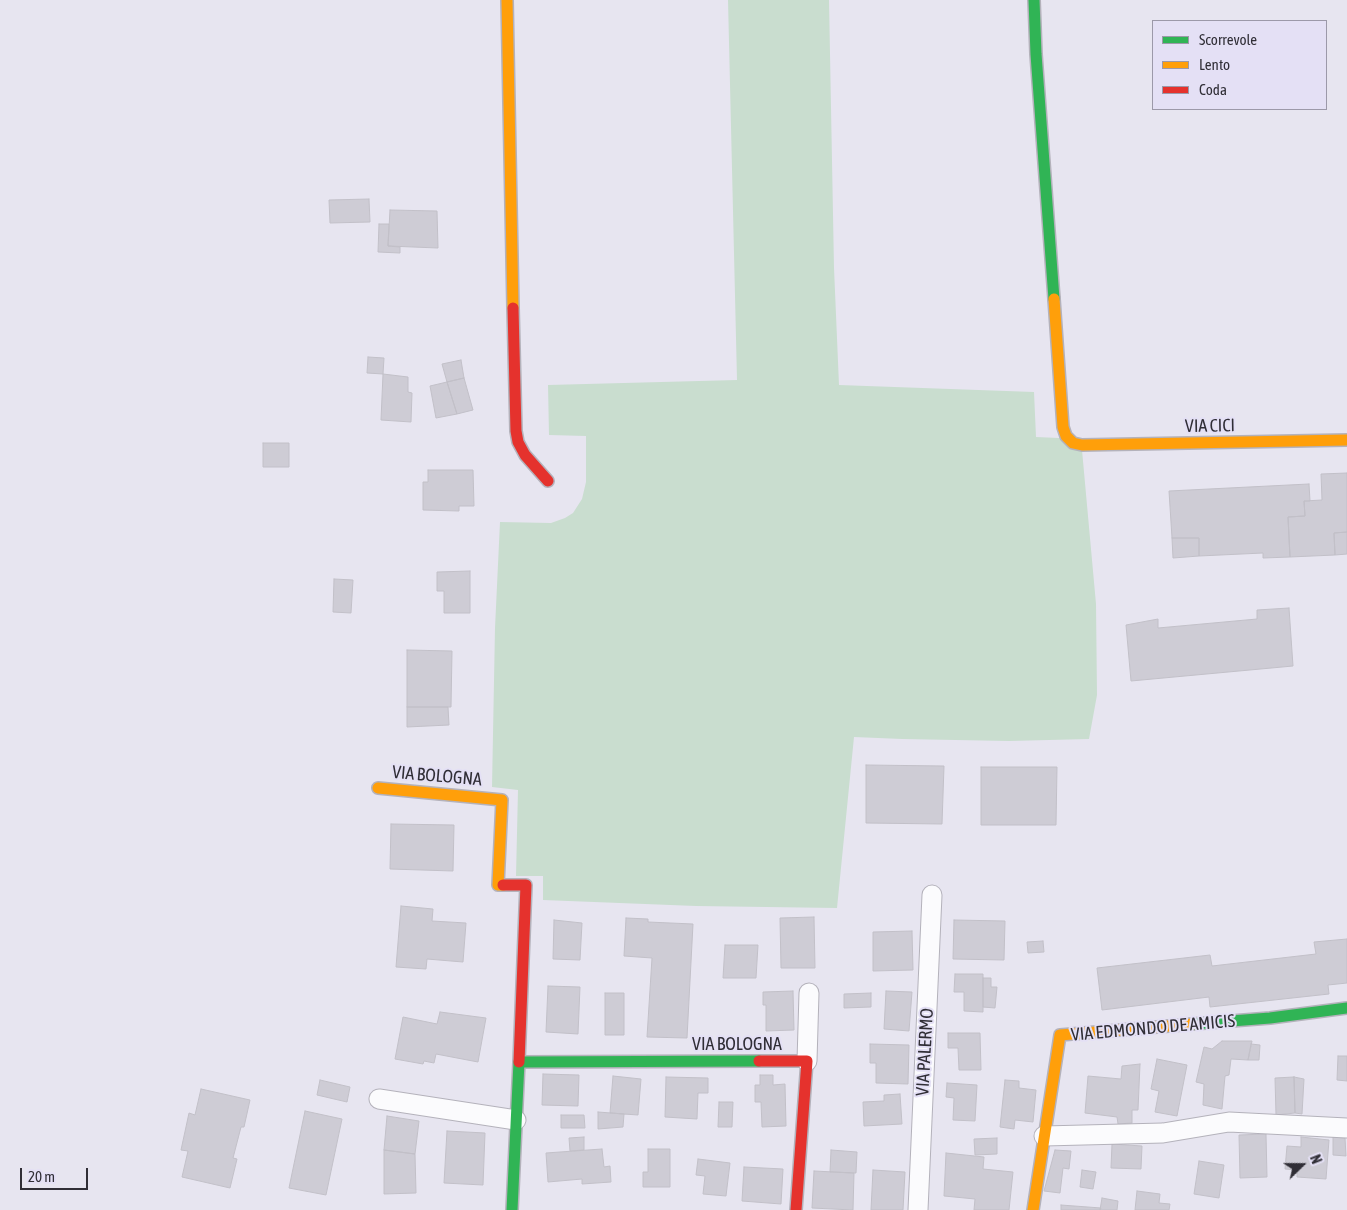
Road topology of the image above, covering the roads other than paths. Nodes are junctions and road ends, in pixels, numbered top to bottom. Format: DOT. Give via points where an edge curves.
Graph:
graph roads {
  1 [pos="506,0"];
  2 [pos="1034,0"];
  3 [pos="1347,440"];
  4 [pos="548,481"];
  5 [pos="378,788"];
  6 [pos="932,895"];
  7 [pos="808,993"];
  8 [pos="1347,1008"];
  9 [pos="807,1061"];
  10 [pos="519,1062"];
  11 [pos="379,1099"];
  12 [pos="516,1120"];
  13 [pos="1347,1128"];
  14 [pos="1044,1136"];
  15 [pos="512,1210"];
  16 [pos="796,1210"];
  17 [pos="918,1210"];
  18 [pos="1034,1210"];
  1 -- 4 [label="street" via="516,431 525,455"];
  2 -- 3 [label="street, VIA CICI" via="1062,427 1066,436 1073,443 1087,445"];
  5 -- 10 [label="street, VIA BOLOGNA" via="502,800 498,885 526,885"];
  6 -- 17 [label="street, VIA PALERMO"];
  7 -- 9 [label="street"];
  8 -- 14 [label="street, VIA EDMONDO DE AMICIS" via="1270,1018 1060,1035"];
  9 -- 10 [label="street, VIA BOLOGNA"];
  9 -- 16 [label="street, VIA BOLOGNA"];
  10 -- 12 [label="street, VIA BOLOGNA"];
  11 -- 12 [label="street"];
  12 -- 15 [label="street, VIA BOLOGNA"];
  13 -- 14 [label="street" via="1228,1122 1163,1133"];
  14 -- 18 [label="street, VIA EDMONDO DE AMICIS"];
}
